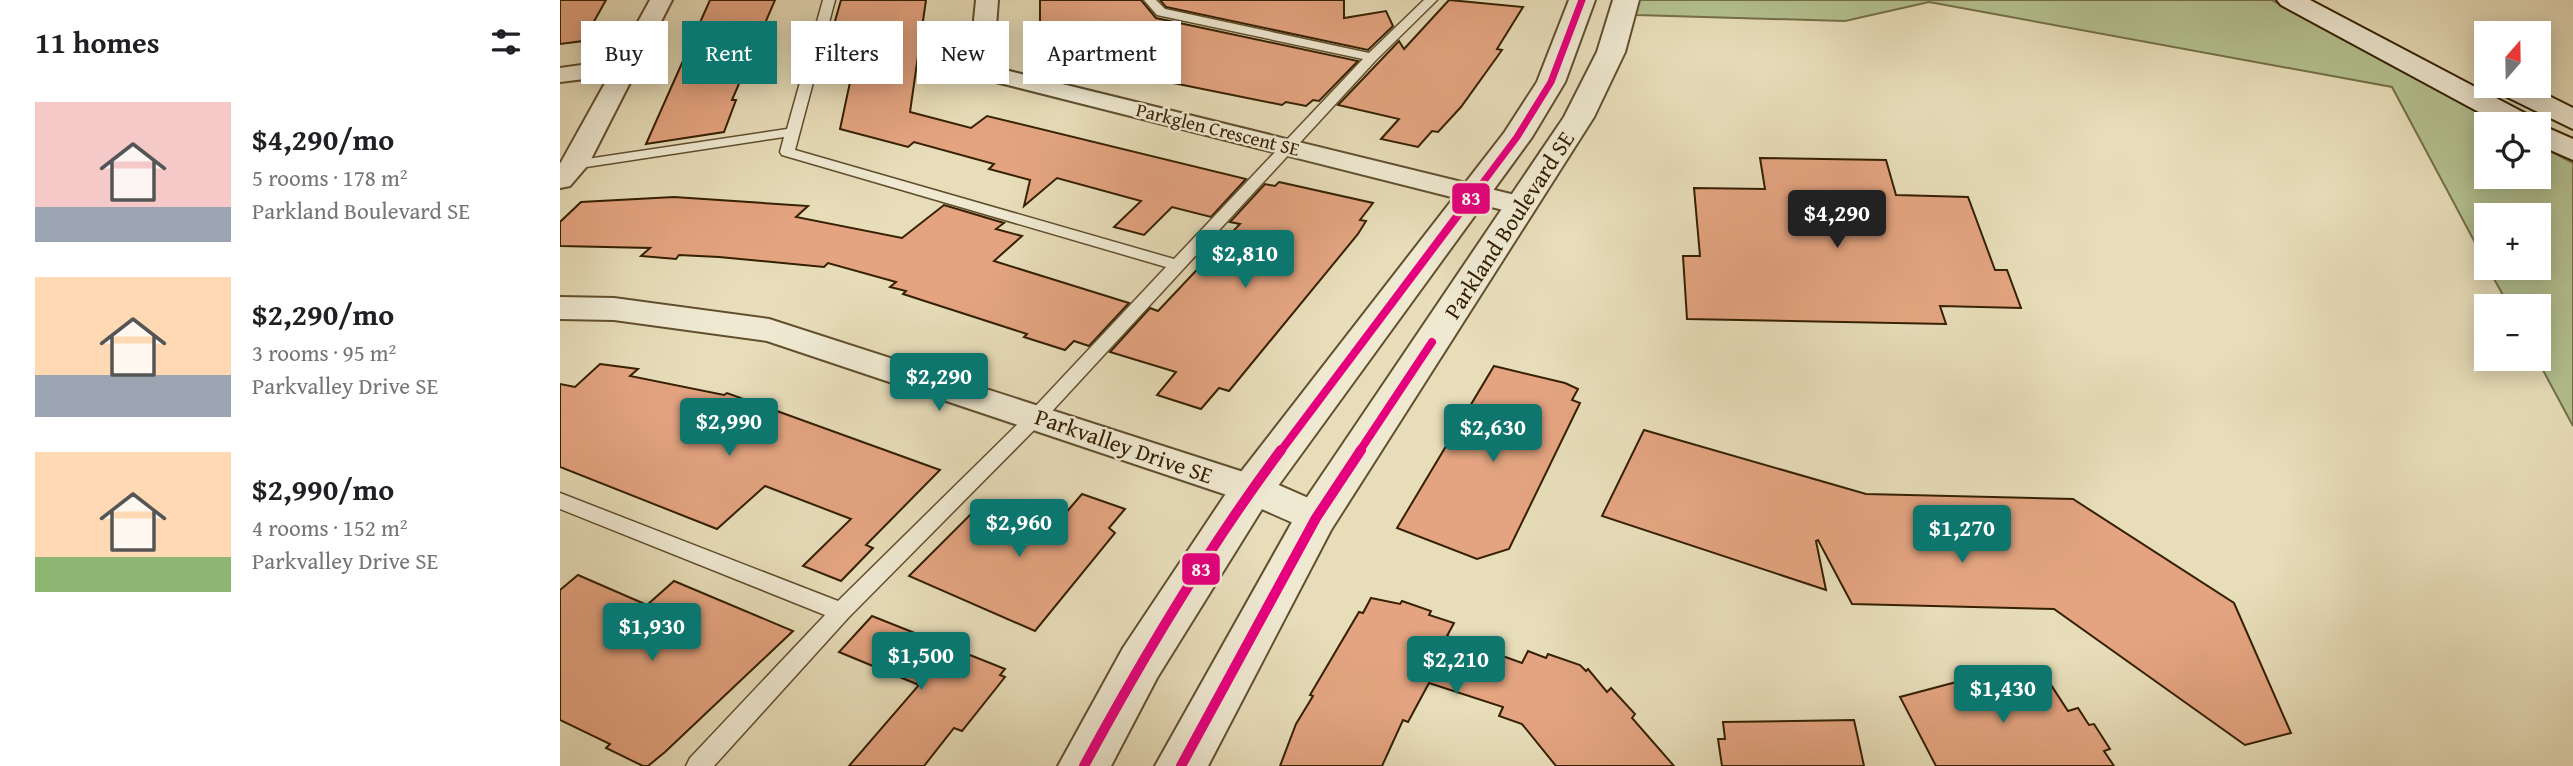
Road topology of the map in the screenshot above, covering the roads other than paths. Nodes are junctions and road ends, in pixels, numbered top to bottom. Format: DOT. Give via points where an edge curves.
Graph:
graph roads {
  1 [pos="661,0"];
  2 [pos="829,0"];
  3 [pos="987,0"];
  4 [pos="1150,0"];
  5 [pos="1431,0"];
  6 [pos="1582,0"];
  7 [pos="1626,0"];
  8 [pos="2290,0"];
  9 [pos="2340,0"];
  10 [pos="650,21"];
  11 [pos="1372,57"];
  12 [pos="2474,68"];
  13 [pos="581,72"];
  14 [pos="560,75"];
  15 [pos="616,84"];
  16 [pos="2530,98"];
  17 [pos="2500,112"];
  18 [pos="2573,120"];
  19 [pos="792,132"];
  20 [pos="2551,139"];
  21 [pos="1290,147"];
  22 [pos="2573,151"];
  23 [pos="565,171"];
  24 [pos="1475,194"];
  25 [pos="1522,206"];
  26 [pos="1176,265"];
  27 [pos="560,308"];
  28 [pos="1037,416"];
  29 [pos="1252,489"];
  30 [pos="560,501"];
  31 [pos="1316,518"];
  32 [pos="841,612"];
  33 [pos="698,766"];
  34 [pos="1084,766"];
  35 [pos="1181,766"];
  1 -- 10 [label="street"];
  2 -- 19 [label="lane"];
  3 -- 21 [label="street, Parkglen Crescent SE" via="981,71"];
  4 -- 11 [label="lane" via="1161,12"];
  5 -- 11 [label="lane"];
  6 -- 24 [label="street, Parkland Boulevard SE" via="1551,82"];
  7 -- 25 [label="street, Parkland Boulevard SE" via="1598,81"];
  8 -- 17 [label="street"];
  9 -- 12 [label="street"];
  11 -- 21 [label="lane"];
  13 -- 14 [label="street"];
  15 -- 23 [label="street"];
  16 -- 18 [label="street"];
  19 -- 23 [label="lane"];
  19 -- 26 [label="lane" via="787,152"];
  20 -- 22 [label="street"];
  21 -- 24 [label="street, Parkglen Crescent SE"];
  21 -- 26 [label="lane"];
  24 -- 25 [label="street, Parkglen Crescent SE"];
  24 -- 29 [label="street, Parkland Boulevard SE"];
  25 -- 31 [label="street, Parkland Boulevard SE"];
  26 -- 28 [label="lane"];
  27 -- 28 [label="street, Parkvalley Drive SE" via="614,309 769,330"];
  28 -- 29 [label="street, Parkvalley Drive SE"];
  28 -- 32 [label="lane"];
  29 -- 31 [label="street, Parkvalley Drive SE"];
  29 -- 34 [label="street, Parkland Boulevard SE" via="1140,663"];
  30 -- 32 [label="lane"];
  31 -- 35 [label="street, Parkland Boulevard SE"];
  32 -- 33 [label="lane"];
}
